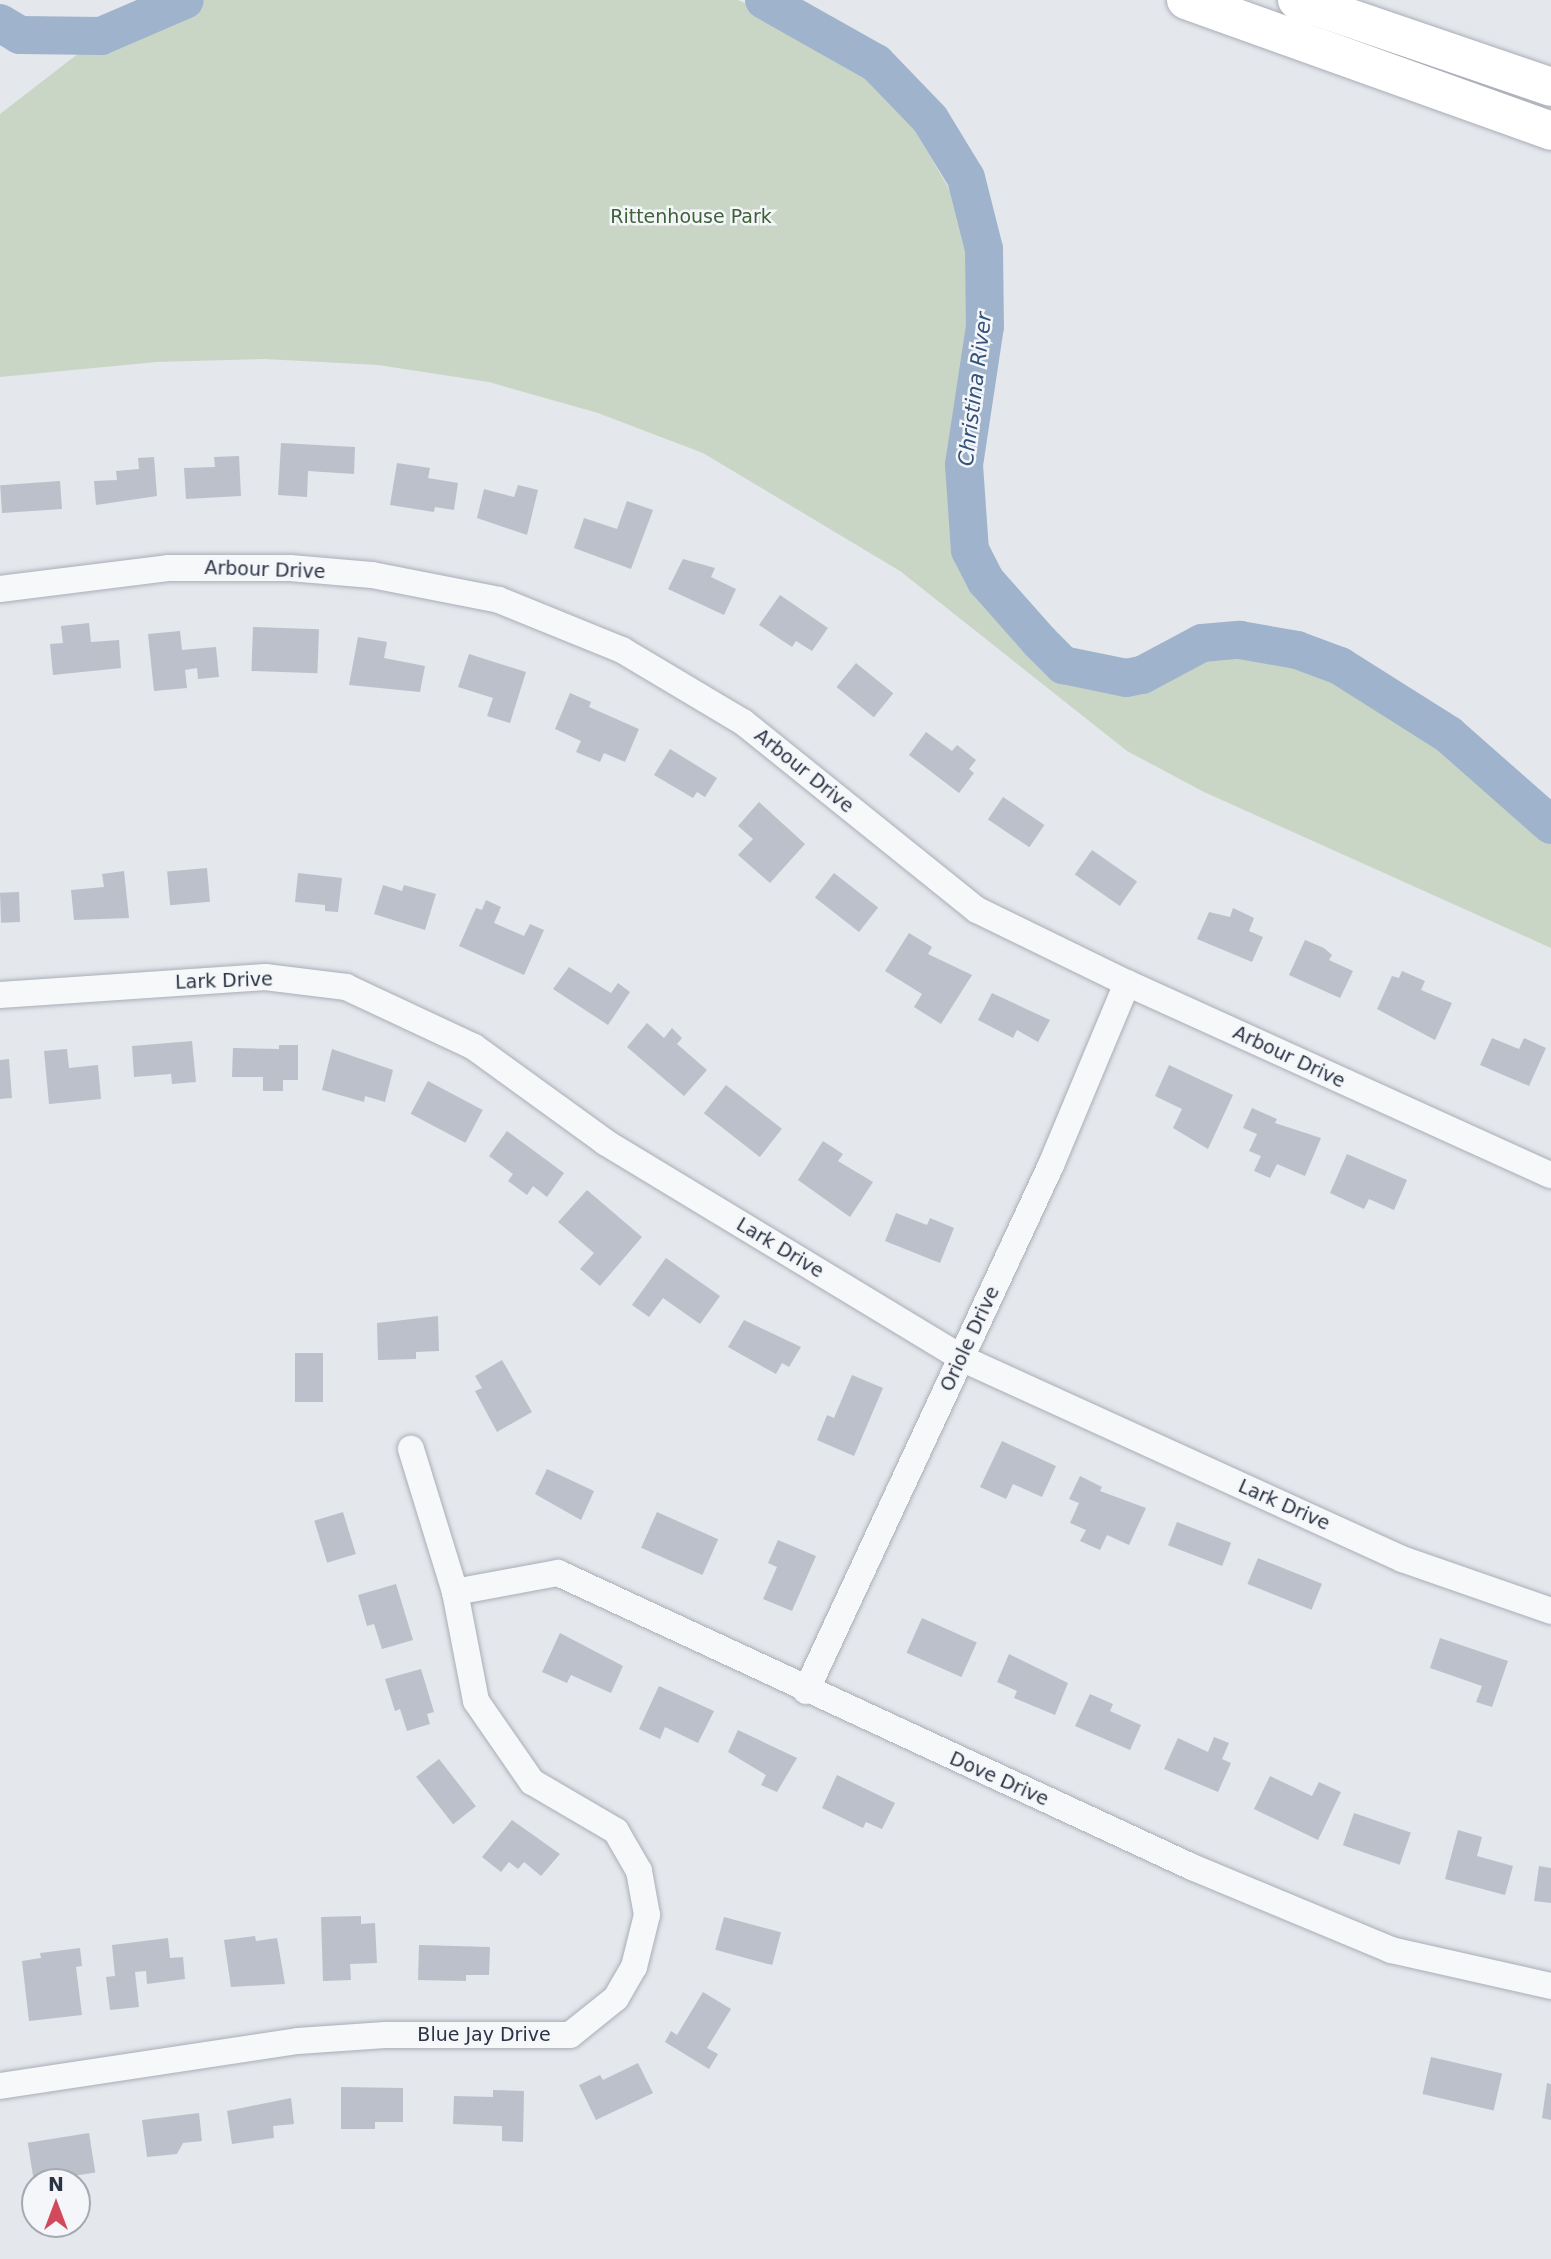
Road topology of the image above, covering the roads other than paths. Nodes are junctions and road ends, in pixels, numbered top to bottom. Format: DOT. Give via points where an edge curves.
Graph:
graph roads {
  1 [pos="1186,0"];
  2 [pos="1297,0"];
  3 [pos="1551,87"];
  4 [pos="1551,131"];
  5 [pos="0,589"];
  6 [pos="1127,983"];
  7 [pos="0,995"];
  8 [pos="1551,1175"];
  9 [pos="961,1359"];
  10 [pos="411,1449"];
  11 [pos="454,1592"];
  12 [pos="1551,1611"];
  13 [pos="806,1691"];
  14 [pos="1551,1986"];
  15 [pos="0,2086"];
  1 -- 4 [label="main road"];
  2 -- 3 [label="main road"];
  5 -- 6 [label="street, Arbour Drive" via="168,568 290,568 372,575 499,600 622,650 743,722 977,910"];
  6 -- 8 [label="street, Arbour Drive"];
  6 -- 9 [label="street, Oriole Drive" via="1051,1165"];
  7 -- 9 [label="street, Lark Drive" via="265,977 346,987 474,1047 605,1142"];
  9 -- 12 [label="street, Lark Drive" via="1402,1559"];
  9 -- 13 [label="street, Oriole Drive"];
  10 -- 11 [label="street, Blue Jay Drive"];
  11 -- 13 [label="street, Dove Drive" via="558,1573 598,1587"];
  11 -- 15 [label="street, Blue Jay Drive" via="476,1701 532,1782 615,1831 639,1871 647,1915 634,1967 616,1998 570,2035 298,2040"];
  13 -- 14 [label="street, Dove Drive" via="1192,1867 1391,1950"];
}
